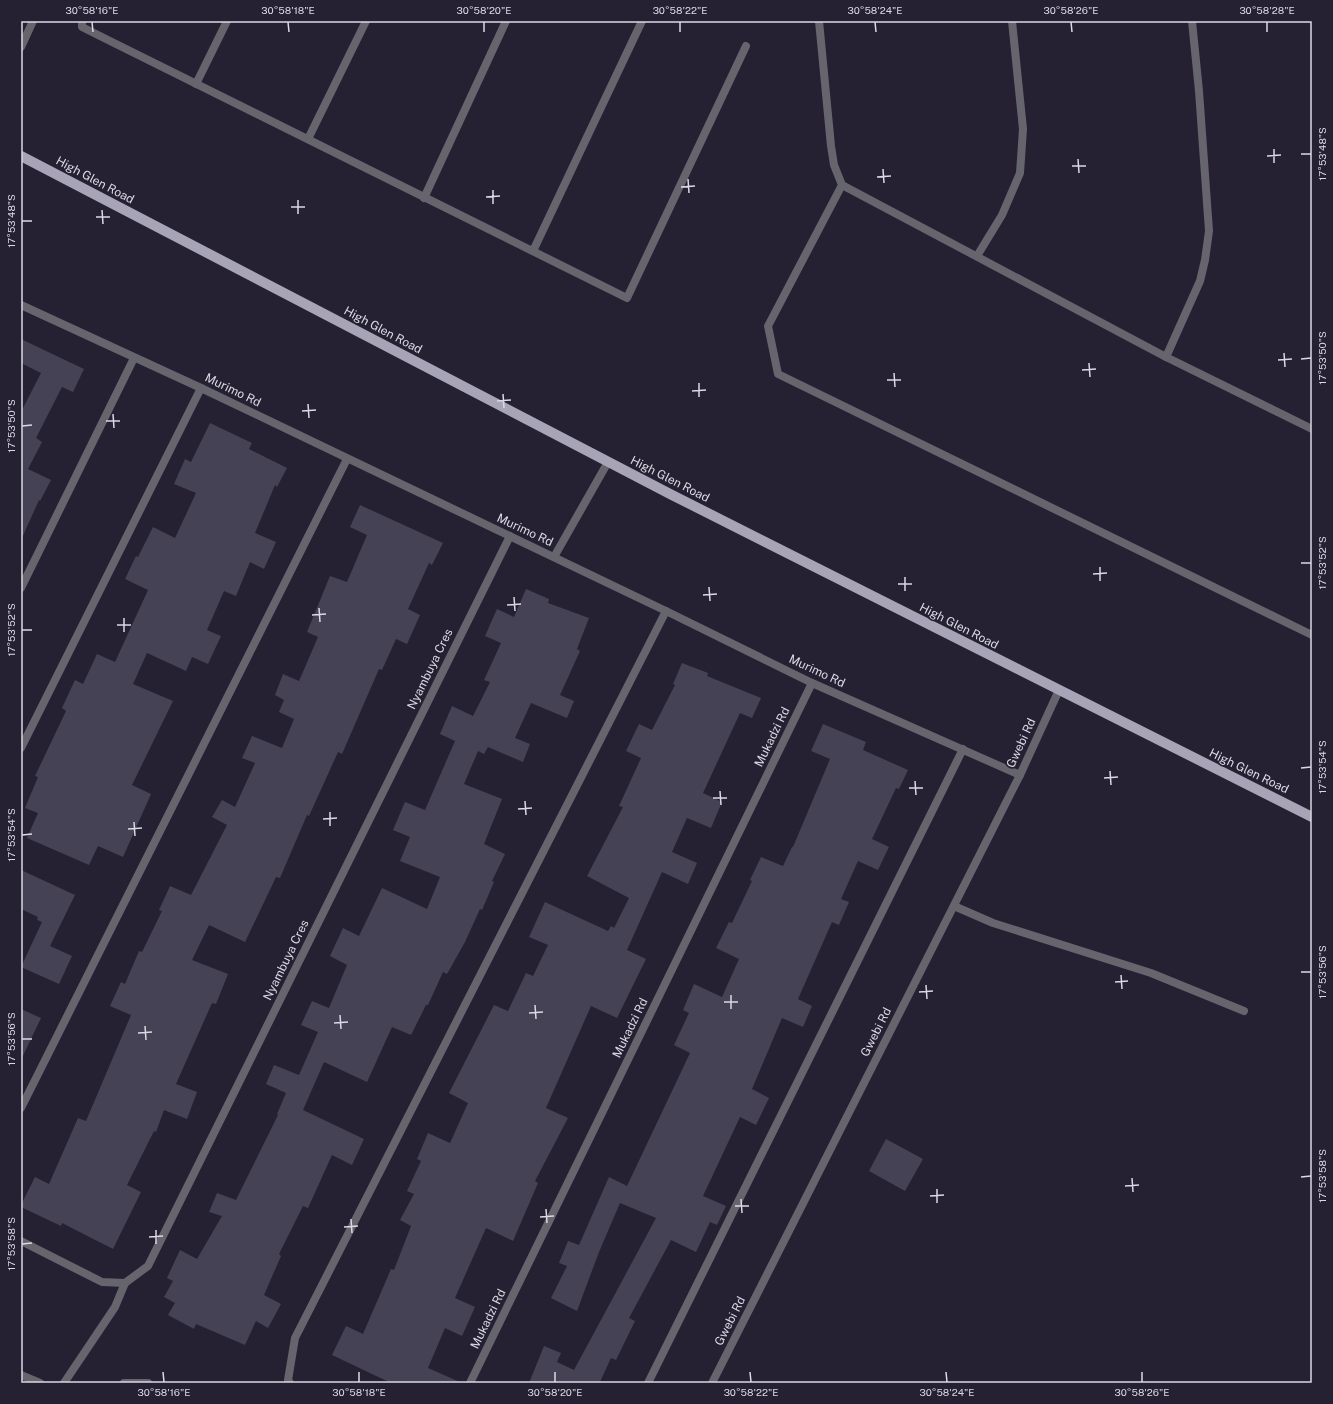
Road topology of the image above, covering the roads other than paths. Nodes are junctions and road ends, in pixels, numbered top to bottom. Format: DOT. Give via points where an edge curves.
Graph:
graph roads {
  1 [pos="33,21"];
  2 [pos="82,21"];
  3 [pos="227,21"];
  4 [pos="366,21"];
  5 [pos="506,21"];
  6 [pos="642,21"];
  7 [pos="819,21"];
  8 [pos="1012,21"];
  9 [pos="1192,21"];
  10 [pos="746,46"];
  11 [pos="21,47"];
  12 [pos="196,84"];
  13 [pos="308,139"];
  14 [pos="21,156"];
  15 [pos="842,186"];
  16 [pos="424,198"];
  17 [pos="533,251"];
  18 [pos="977,256"];
  19 [pos="21,305"];
  20 [pos="1166,357"];
  21 [pos="134,358"];
  22 [pos="201,388"];
  23 [pos="1312,429"];
  24 [pos="347,460"];
  25 [pos="608,462"];
  26 [pos="510,536"];
  27 [pos="554,557"];
  28 [pos="21,588"];
  29 [pos="666,611"];
  30 [pos="1312,635"];
  31 [pos="812,683"];
  32 [pos="1059,690"];
  33 [pos="21,748"];
  34 [pos="963,749"];
  35 [pos="1020,775"];
  36 [pos="1312,817"];
  37 [pos="954,906"];
  38 [pos="1244,1010"];
  39 [pos="21,1108"];
  40 [pos="21,1241"];
  41 [pos="125,1283"];
  42 [pos="21,1375"];
  43 [pos="289,1382"];
  44 [pos="40,1383"];
  45 [pos="64,1383"];
  46 [pos="124,1383"];
  47 [pos="148,1383"];
  48 [pos="470,1383"];
  49 [pos="648,1383"];
  50 [pos="712,1383"];
  1 -- 11 [label="street"];
  2 -- 12 [label="street" via="82,26"];
  3 -- 12 [label="street"];
  4 -- 13 [label="street"];
  5 -- 16 [label="street"];
  6 -- 17 [label="street"];
  7 -- 15 [label="street" via="831,146"];
  8 -- 18 [label="street" via="1023,129 1020,173 1002,215"];
  9 -- 20 [label="street" via="1209,231 1200,281"];
  10 -- 17 [label="street" via="627,298"];
  12 -- 13 [label="street"];
  13 -- 16 [label="street"];
  14 -- 25 [label="main road, High Glen Road"];
  15 -- 18 [label="street"];
  15 -- 30 [label="street" via="768,326 778,374"];
  16 -- 17 [label="street"];
  18 -- 20 [label="street"];
  19 -- 21 [label="street, Murimo Rd"];
  20 -- 23 [label="street"];
  21 -- 22 [label="street, Murimo Rd"];
  21 -- 28 [label="street"];
  22 -- 24 [label="street, Murimo Rd"];
  22 -- 33 [label="street"];
  24 -- 26 [label="street, Murimo Rd"];
  24 -- 39 [label="street"];
  25 -- 27 [label="street"];
  25 -- 32 [label="main road, High Glen Road"];
  26 -- 27 [label="street, Murimo Rd"];
  26 -- 41 [label="street, Nyambuya Cres" via="148,1266"];
  27 -- 29 [label="street, Murimo Rd"];
  29 -- 31 [label="street, Murimo Rd"];
  29 -- 43 [label="street" via="295,1338"];
  31 -- 34 [label="street, Murimo Rd"];
  31 -- 48 [label="street, Mukadzi Rd"];
  32 -- 35 [label="street, Gwebi Rd"];
  32 -- 36 [label="main road, High Glen Road"];
  34 -- 35 [label="street, Murimo Rd"];
  34 -- 49 [label="street"];
  35 -- 37 [label="street, Gwebi Rd"];
  37 -- 38 [label="street" via="993,923 1151,973"];
  37 -- 50 [label="street, Gwebi Rd"];
  40 -- 41 [label="street" via="102,1282"];
  41 -- 45 [label="street" via="115,1307"];
  42 -- 44 [label="street"];
  46 -- 47 [label="street"];
}
